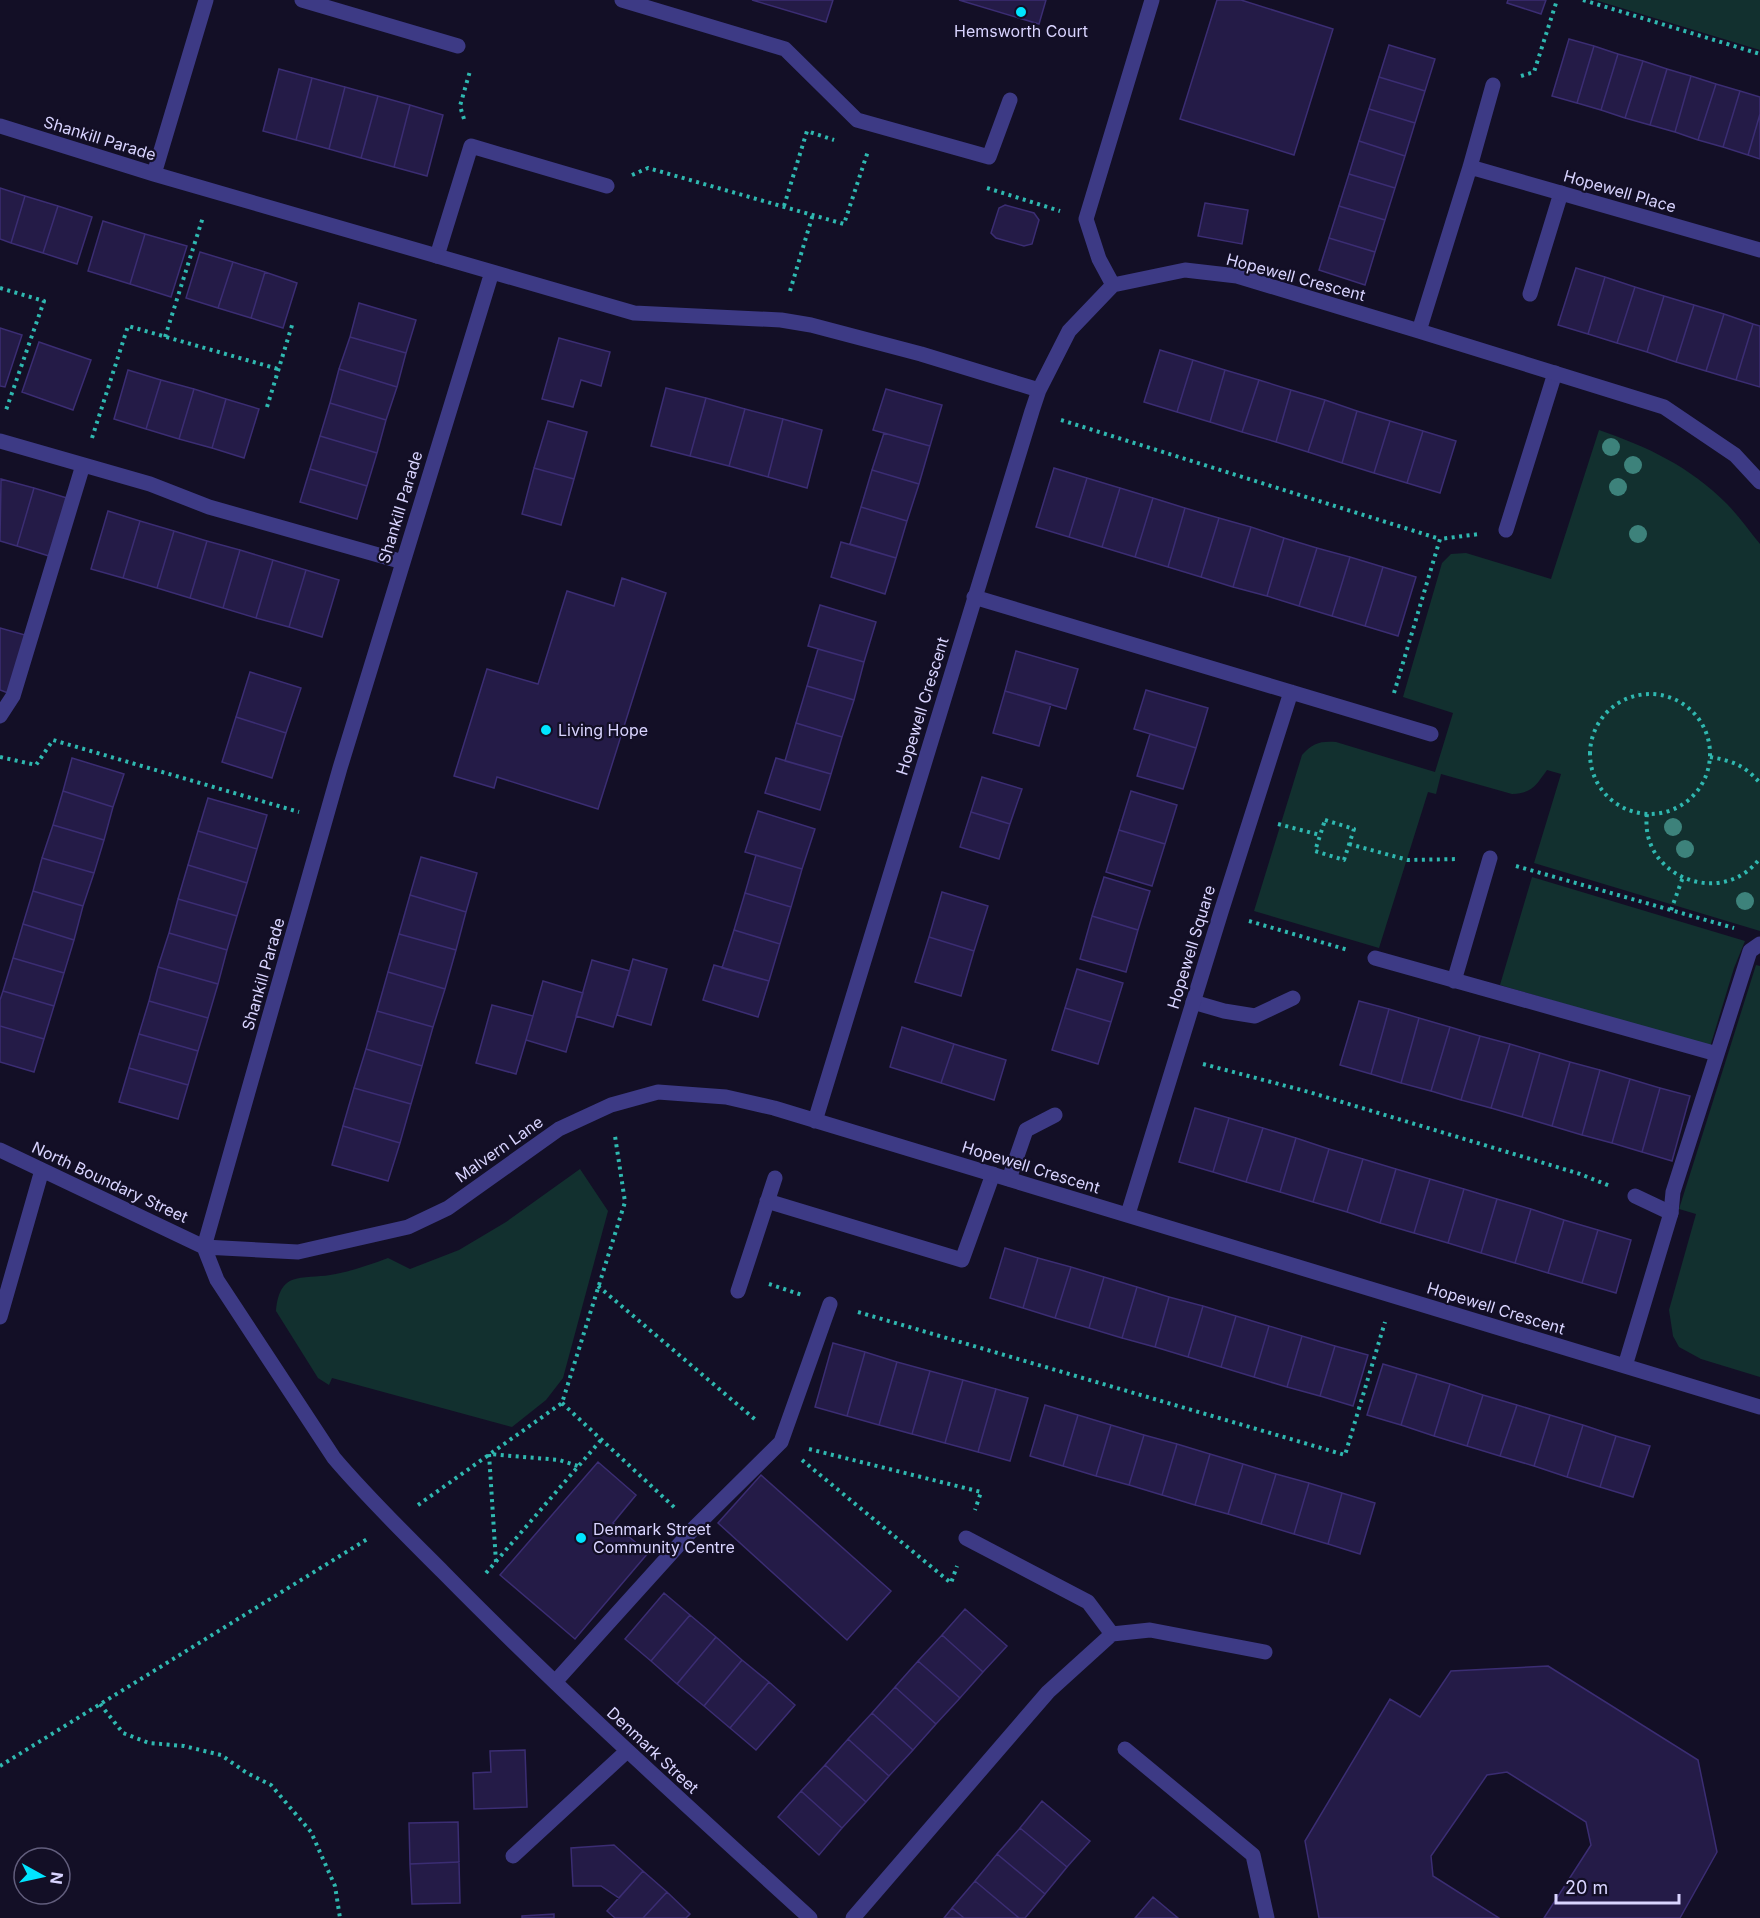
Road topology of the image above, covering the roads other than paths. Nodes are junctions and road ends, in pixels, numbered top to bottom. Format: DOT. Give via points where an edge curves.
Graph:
graph roads {
  1 [pos="206,0"];
  2 [pos="302,0"];
  3 [pos="622,0"];
  4 [pos="1152,0"];
  5 [pos="458,46"];
  6 [pos="1493,85"];
  7 [pos="1010,100"];
  8 [pos="0,126"];
  9 [pos="1470,167"];
  10 [pos="154,174"];
  11 [pos="607,186"];
  12 [pos="1561,193"];
  13 [pos="1760,250"];
  14 [pos="437,256"];
  15 [pos="492,272"];
  16 [pos="1113,285"];
  17 [pos="1530,294"];
  18 [pos="1419,331"];
  19 [pos="1555,373"];
  20 [pos="1040,390"];
  21 [pos="0,441"];
  22 [pos="83,465"];
  23 [pos="1760,482"];
  24 [pos="1506,530"];
  25 [pos="403,562"];
  26 [pos="974,597"];
  27 [pos="1291,692"];
  28 [pos="0,716"];
  29 [pos="1431,734"];
  30 [pos="1490,858"];
  31 [pos="1760,944"];
  32 [pos="1375,958"];
  33 [pos="1454,981"];
  34 [pos="1293,998"];
  35 [pos="1193,1002"];
  36 [pos="1717,1054"];
  37 [pos="1055,1115"];
  38 [pos="815,1121"];
  39 [pos="0,1150"];
  40 [pos="42,1170"];
  41 [pos="993,1174"];
  42 [pos="775,1178"];
  43 [pos="1009,1179"];
  44 [pos="1635,1196"];
  45 [pos="767,1201"];
  46 [pos="1671,1213"];
  47 [pos="1128,1214"];
  48 [pos="204,1247"];
  49 [pos="738,1291"];
  50 [pos="830,1304"];
  51 [pos="0,1317"];
  52 [pos="1625,1366"];
  53 [pos="1760,1407"];
  54 [pos="966,1538"];
  55 [pos="1112,1634"];
  56 [pos="1265,1652"];
  57 [pos="555,1682"];
  58 [pos="1125,1749"];
  59 [pos="627,1751"];
  60 [pos="513,1856"];
  61 [pos="810,1918"];
  62 [pos="853,1918"];
  63 [pos="1267,1918"];
  1 -- 10 [label="street"];
  2 -- 5 [label="street"];
  3 -- 7 [label="street" via="785,49 857,120 989,157"];
  4 -- 16 [label="street" via="1086,219 1099,260"];
  6 -- 9 [label="street"];
  8 -- 10 [label="street, Shankill Parade"];
  9 -- 12 [label="street, Hopewell Place"];
  9 -- 18 [label="street"];
  10 -- 14 [label="street, Shankill Parade"];
  11 -- 14 [label="street" via="471,146"];
  12 -- 13 [label="street, Hopewell Place"];
  12 -- 17 [label="street"];
  14 -- 15 [label="street, Shankill Parade"];
  15 -- 20 [label="street" via="634,313 811,325"];
  15 -- 25 [label="street, Shankill Parade"];
  16 -- 18 [label="street, Hopewell Crescent" via="1185,270 1237,276"];
  16 -- 20 [label="street, Hopewell Crescent" via="1069,331"];
  18 -- 19 [label="street, Hopewell Crescent"];
  19 -- 23 [label="street, Hopewell Crescent" via="1664,407 1735,455"];
  19 -- 24 [label="street"];
  20 -- 26 [label="street, Hopewell Crescent"];
  21 -- 22 [label="street"];
  22 -- 25 [label="street" via="150,484 209,507"];
  22 -- 28 [label="street" via="13,696"];
  25 -- 48 [label="street, Shankill Parade" via="325,819"];
  26 -- 27 [label="street"];
  26 -- 38 [label="street, Hopewell Crescent"];
  27 -- 29 [label="street"];
  27 -- 35 [label="street, Hopewell Square"];
  30 -- 33 [label="street"];
  31 -- 36 [label="street" via="1750,951"];
  32 -- 33 [label="street"];
  33 -- 36 [label="street"];
  34 -- 35 [label="street" via="1255,1016"];
  35 -- 47 [label="street, Hopewell Square"];
  36 -- 46 [label="street" via="1673,1192"];
  37 -- 43 [label="street" via="1026,1130"];
  38 -- 41 [label="street, Hopewell Crescent"];
  38 -- 48 [label="street, Malvern Lane" via="726,1096 658,1092 611,1105 559,1129 448,1208 408,1227 298,1252"];
  39 -- 40 [label="street, North Boundary Street"];
  40 -- 48 [label="street, North Boundary Street"];
  40 -- 51 [label="street"];
  41 -- 43 [label="street, Hopewell Crescent"];
  41 -- 45 [label="street" via="962,1260"];
  42 -- 45 [label="street"];
  43 -- 47 [label="street, Hopewell Crescent"];
  44 -- 46 [label="street"];
  45 -- 49 [label="street"];
  46 -- 52 [label="street"];
  47 -- 52 [label="street, Hopewell Crescent"];
  48 -- 57 [label="street, Denmark Street" via="217,1280 334,1458"];
  50 -- 57 [label="street" via="781,1442 695,1527"];
  52 -- 53 [label="street, Hopewell Crescent"];
  54 -- 55 [label="street" via="1088,1602"];
  55 -- 56 [label="street" via="1150,1630"];
  55 -- 62 [label="street" via="1048,1692"];
  57 -- 59 [label="street, Denmark Street"];
  58 -- 63 [label="street" via="1253,1855"];
  59 -- 60 [label="street"];
  59 -- 61 [label="street, Denmark Street"];
}
